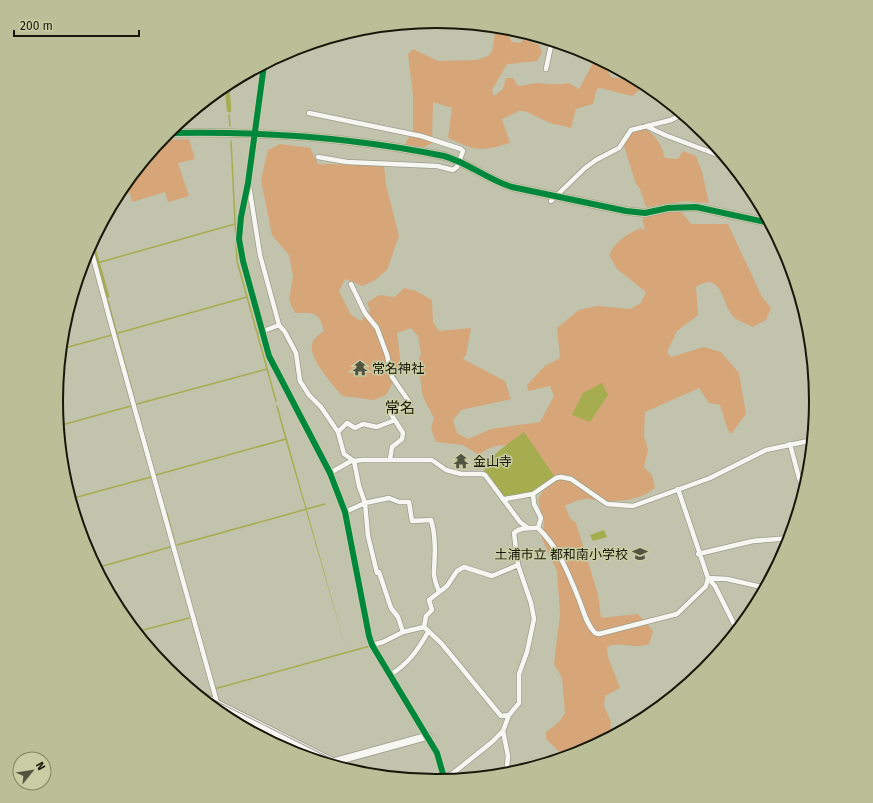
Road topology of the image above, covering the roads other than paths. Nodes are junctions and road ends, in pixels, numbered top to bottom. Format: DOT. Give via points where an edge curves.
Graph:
graph roads {
  1 [pos="551,46"];
  2 [pos="546,69"];
  3 [pos="263,71"];
  4 [pos="309,113"];
  5 [pos="678,117"];
  6 [pos="646,126"];
  7 [pos="176,133"];
  8 [pos="255,133"];
  9 [pos="717,155"];
  10 [pos="318,157"];
  11 [pos="460,161"];
  12 [pos="248,183"];
  13 [pos="554,199"];
  14 [pos="763,222"];
  15 [pos="92,257"];
  16 [pos="351,284"];
  17 [pos="279,325"];
  18 [pos="261,332"];
  19 [pos="395,420"];
  20 [pos="338,432"];
  21 [pos="808,441"];
  22 [pos="790,444"];
  23 [pos="390,459"];
  24 [pos="352,461"];
  25 [pos="330,473"];
  26 [pos="801,482"];
  27 [pos="678,490"];
  28 [pos="533,494"];
  29 [pos="505,499"];
  30 [pos="365,503"];
  31 [pos="345,512"];
  32 [pos="528,528"];
  33 [pos="538,528"];
  34 [pos="784,539"];
  35 [pos="698,554"];
  36 [pos="518,566"];
  37 [pos="708,578"];
  38 [pos="761,587"];
  39 [pos="439,592"];
  40 [pos="734,624"];
  41 [pos="424,627"];
  42 [pos="403,632"];
  43 [pos="428,632"];
  44 [pos="372,645"];
  45 [pos="390,675"];
  46 [pos="208,697"];
  47 [pos="216,701"];
  48 [pos="230,713"];
  49 [pos="509,714"];
  50 [pos="503,731"];
  51 [pos="428,736"];
  52 [pos="320,756"];
  53 [pos="322,757"];
  54 [pos="341,762"];
  55 [pos="508,768"];
  56 [pos="452,774"];
  57 [pos="444,775"];
  1 -- 2 [label="street"];
  3 -- 8 [label="street"];
  4 -- 11 [label="street" via="421,136 461,148 463,154"];
  5 -- 6 [label="street"];
  6 -- 9 [label="street"];
  6 -- 13 [label="street" via="631,130 619,148 584,168"];
  7 -- 8 [label="street"];
  8 -- 11 [label="street" via="323,137 434,154"];
  8 -- 12 [label="street"];
  10 -- 11 [label="street" via="347,162 437,166 453,170 456,170"];
  11 -- 13 [label="street" via="498,183"];
  12 -- 17 [label="street" via="260,255"];
  12 -- 18 [label="street" via="241,217 240,238 243,261"];
  13 -- 14 [label="street" via="645,213 675,207 696,207"];
  15 -- 47 [label="street"];
  16 -- 19 [label="street" via="365,313 377,328 392,378 410,403 391,414"];
  17 -- 18 [label="street"];
  17 -- 20 [label="street" via="296,353 300,381"];
  18 -- 25 [label="street" via="268,356"];
  19 -- 20 [label="street" via="377,427 363,424 355,428 347,423"];
  19 -- 23 [label="street" via="403,434 402,439 392,447"];
  20 -- 24 [label="street" via="344,454"];
  21 -- 22 [label="street"];
  22 -- 26 [label="street"];
  22 -- 27 [label="street" via="754,455 710,478"];
  23 -- 24 [label="street"];
  23 -- 29 [label="street" via="432,460 446,470 461,474 485,475"];
  24 -- 25 [label="street"];
  24 -- 30 [label="street"];
  25 -- 31 [label="street"];
  27 -- 28 [label="street" via="633,506 624,506 607,504 575,482 560,477"];
  27 -- 35 [label="street"];
  28 -- 29 [label="street"];
  28 -- 33 [label="street" via="534,504 541,518"];
  29 -- 32 [label="street" via="520,522"];
  30 -- 31 [label="street"];
  30 -- 39 [label="street" via="389,498 409,502 412,520 431,520 435,551 434,571"];
  30 -- 42 [label="street" via="368,536 377,573 379,572 391,608 398,617"];
  31 -- 44 [label="street"];
  32 -- 33 [label="street"];
  32 -- 36 [label="street" via="514,533"];
  33 -- 37 [label="street" via="551,542 567,569 587,621 595,633 677,614 706,586"];
  34 -- 35 [label="street" via="753,541"];
  35 -- 37 [label="street"];
  36 -- 39 [label="street" via="492,576 464,567 457,571 447,586"];
  36 -- 49 [label="street" via="534,618 527,652 519,674 519,704"];
  37 -- 38 [label="street" via="727,578"];
  37 -- 40 [label="street"];
  39 -- 41 [label="street" via="429,600 432,610 426,616"];
  41 -- 42 [label="street"];
  41 -- 43 [label="street"];
  42 -- 44 [label="street"];
  43 -- 45 [label="street" via="417,652"];
  43 -- 49 [label="street" via="441,642 501,716"];
  44 -- 45 [label="street"];
  45 -- 51 [label="street"];
  46 -- 47 [label="street"];
  47 -- 53 [label="street"];
  48 -- 52 [label="highway, bridge"];
  49 -- 50 [label="street"];
  50 -- 55 [label="street"];
  50 -- 56 [label="street"];
  51 -- 54 [label="street"];
  51 -- 57 [label="street"];
}
